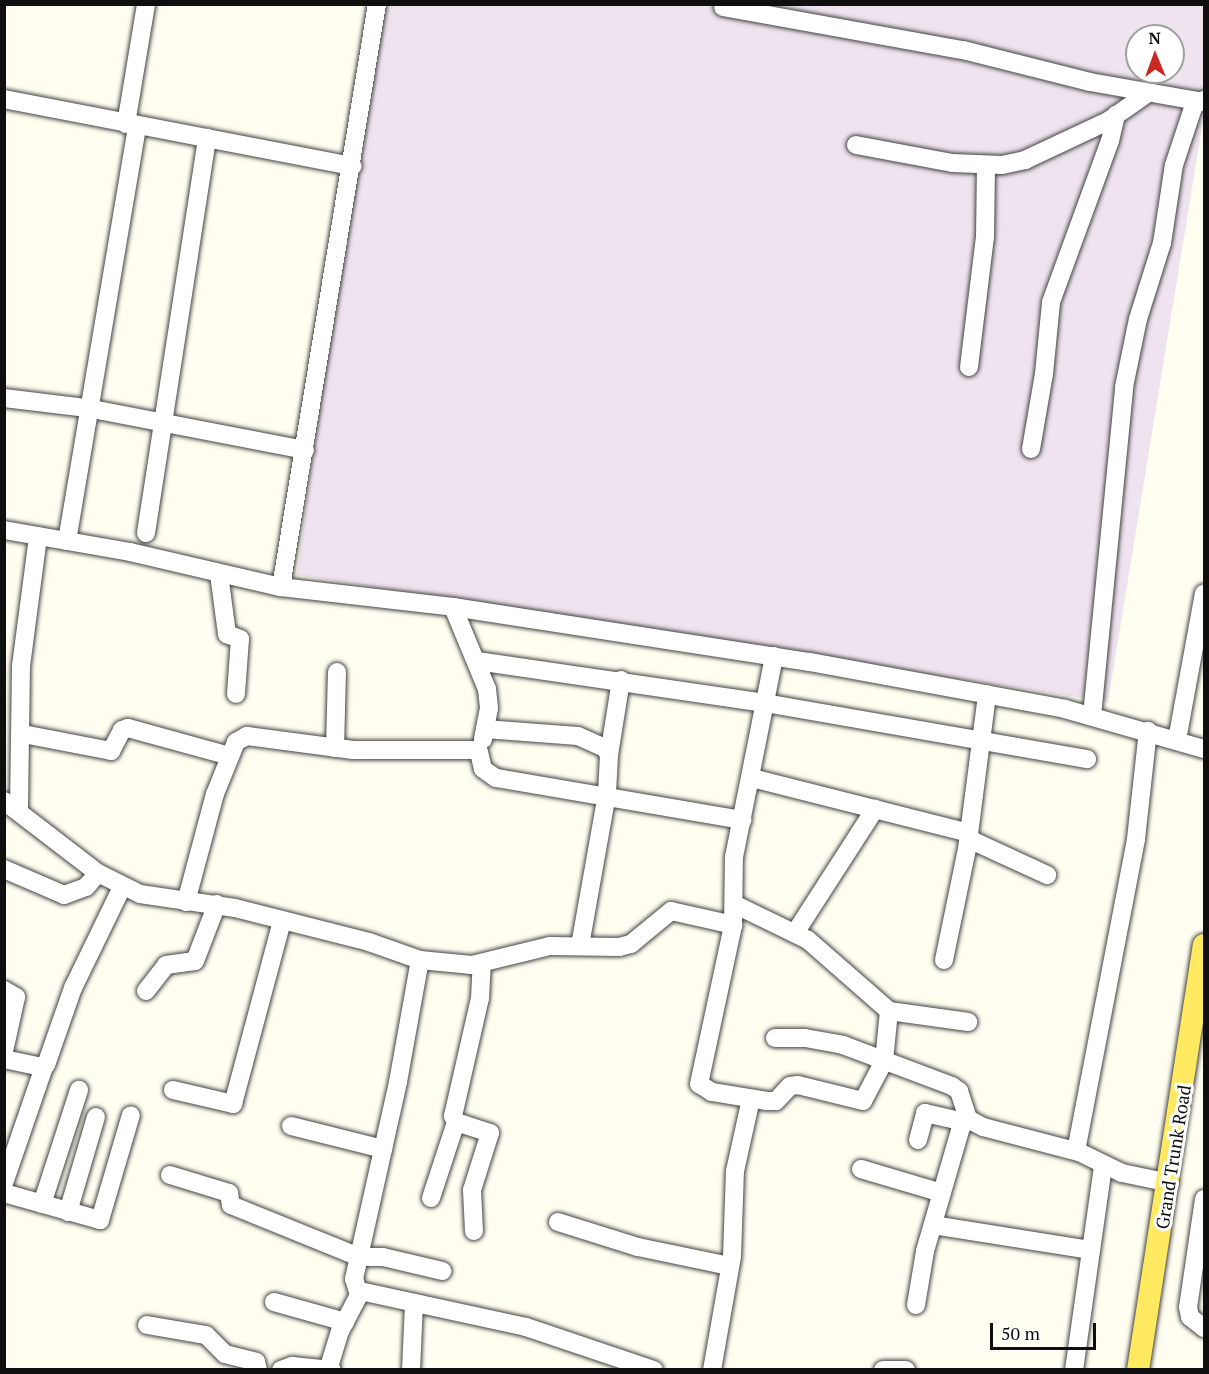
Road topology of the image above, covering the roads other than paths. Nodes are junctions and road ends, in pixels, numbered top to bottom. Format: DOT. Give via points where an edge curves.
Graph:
graph roads {
  1 [pos="146,4"];
  2 [pos="377,4"];
  3 [pos="723,7"];
  4 [pos="1148,93"];
  5 [pos="4,99"];
  6 [pos="1201,101"];
  7 [pos="1116,115"];
  8 [pos="131,125"];
  9 [pos="207,138"];
  10 [pos="856,145"];
  11 [pos="353,166"];
  12 [pos="986,167"];
  13 [pos="969,367"];
  14 [pos="4,398"];
  15 [pos="87,408"];
  16 [pos="165,423"];
  17 [pos="1031,449"];
  18 [pos="306,450"];
  19 [pos="4,530"];
  20 [pos="146,533"];
  21 [pos="39,536"];
  22 [pos="68,541"];
  23 [pos="219,574"];
  24 [pos="281,587"];
  25 [pos="1204,593"];
  26 [pos="453,607"];
  27 [pos="774,656"];
  28 [pos="477,661"];
  29 [pos="337,672"];
  30 [pos="13,680"];
  31 [pos="621,680"];
  32 [pos="236,694"];
  33 [pos="987,694"];
  34 [pos="765,703"];
  35 [pos="1092,716"];
  36 [pos="485,729"];
  37 [pos="1149,731"];
  38 [pos="23,734"];
  39 [pos="981,739"];
  40 [pos="1177,740"];
  41 [pos="335,748"];
  42 [pos="1204,749"];
  43 [pos="479,752"];
  44 [pos="609,755"];
  45 [pos="230,756"];
  46 [pos="1087,759"];
  47 [pos="752,778"];
  48 [pos="607,794"];
  49 [pos="11,805"];
  50 [pos="875,809"];
  51 [pos="742,820"];
  52 [pos="969,833"];
  53 [pos="4,869"];
  54 [pos="98,873"];
  55 [pos="1047,875"];
  56 [pos="122,887"];
  57 [pos="186,902"];
  58 [pos="217,904"];
  59 [pos="734,904"];
  60 [pos="282,921"];
  61 [pos="733,925"];
  62 [pos="795,933"];
  63 [pos="1204,945"];
  64 [pos="580,946"];
  65 [pos="420,960"];
  66 [pos="944,960"];
  67 [pos="482,964"];
  68 [pos="4,990"];
  69 [pos="146,991"];
  70 [pos="889,1011"];
  71 [pos="968,1022"];
  72 [pos="775,1038"];
  73 [pos="4,1051"];
  74 [pos="4,1059"];
  75 [pos="884,1061"];
  76 [pos="44,1067"];
  77 [pos="79,1090"];
  78 [pos="173,1090"];
  79 [pos="751,1099"];
  80 [pos="131,1115"];
  81 [pos="96,1117"];
  82 [pos="967,1117"];
  83 [pos="456,1122"];
  84 [pos="291,1126"];
  85 [pos="918,1140"];
  86 [pos="383,1149"];
  87 [pos="1076,1151"];
  88 [pos="1103,1164"];
  89 [pos="861,1169"];
  90 [pos="170,1175"];
  91 [pos="4,1183"];
  92 [pos="1170,1183"];
  93 [pos="4,1193"];
  94 [pos="942,1193"];
  95 [pos="431,1198"];
  96 [pos="1204,1199"];
  97 [pos="42,1204"];
  98 [pos="68,1212"];
  99 [pos="558,1222"];
  100 [pos="933,1225"];
  101 [pos="474,1231"];
  102 [pos="1091,1250"];
  103 [pos="359,1257"];
  104 [pos="730,1266"];
  105 [pos="442,1271"];
  106 [pos="360,1291"];
  107 [pos="274,1302"];
  108 [pos="414,1303"];
  109 [pos="916,1305"];
  110 [pos="345,1322"];
  111 [pos="147,1325"];
  112 [pos="1204,1328"];
  113 [pos="329,1369"];
  114 [pos="258,1370"];
  115 [pos="281,1370"];
  116 [pos="411,1370"];
  117 [pos="654,1370"];
  118 [pos="712,1370"];
  119 [pos="883,1370"];
  120 [pos="906,1370"];
  121 [pos="1074,1370"];
  122 [pos="1138,1370"];
  1 -- 8 [label="street"];
  2 -- 11 [label="street"];
  3 -- 4 [label="street" via="963,50"];
  4 -- 6 [label="street"];
  4 -- 7 [label="street"];
  5 -- 8 [label="street"];
  6 -- 35 [label="street" via="1190,114 1174,165 1162,243 1138,319 1120,407"];
  7 -- 12 [label="street" via="1025,160"];
  7 -- 17 [label="street" via="1051,302"];
  8 -- 9 [label="street"];
  8 -- 15 [label="street"];
  9 -- 11 [label="street"];
  9 -- 16 [label="street"];
  10 -- 12 [label="street"];
  11 -- 18 [label="street"];
  12 -- 13 [label="street" via="985,237"];
  14 -- 15 [label="street"];
  15 -- 16 [label="street"];
  15 -- 22 [label="street"];
  16 -- 18 [label="street"];
  16 -- 20 [label="street"];
  18 -- 24 [label="street"];
  19 -- 21 [label="street"];
  21 -- 22 [label="street"];
  21 -- 30 [label="street"];
  22 -- 23 [label="street"];
  23 -- 24 [label="street"];
  23 -- 32 [label="street" via="227,634 240,639"];
  24 -- 26 [label="street"];
  25 -- 40 [label="street"];
  26 -- 27 [label="street"];
  26 -- 28 [label="street"];
  27 -- 33 [label="street"];
  27 -- 34 [label="street"];
  28 -- 31 [label="street"];
  28 -- 36 [label="street" via="487,689"];
  29 -- 41 [label="street"];
  30 -- 38 [label="street"];
  31 -- 34 [label="street"];
  31 -- 44 [label="street"];
  33 -- 35 [label="street"];
  33 -- 39 [label="street"];
  34 -- 39 [label="street"];
  34 -- 47 [label="street"];
  35 -- 37 [label="street"];
  36 -- 43 [label="street"];
  36 -- 44 [label="street" via="578,736 605,748"];
  37 -- 40 [label="street"];
  37 -- 87 [label="street" via="1136,839"];
  38 -- 45 [label="street" via="111,751 122,730 128,728"];
  38 -- 49 [label="street"];
  39 -- 46 [label="street"];
  39 -- 52 [label="street"];
  40 -- 42 [label="street"];
  41 -- 43 [label="street"];
  41 -- 45 [label="street" via="247,736 236,742"];
  43 -- 48 [label="street" via="483,769 496,778"];
  44 -- 48 [label="street"];
  45 -- 57 [label="street"];
  47 -- 50 [label="street"];
  47 -- 51 [label="street"];
  48 -- 51 [label="street"];
  48 -- 64 [label="street"];
  49 -- 54 [label="street"];
  50 -- 52 [label="street"];
  50 -- 62 [label="street"];
  51 -- 59 [label="street" via="731,878"];
  52 -- 55 [label="street" via="971,840"];
  52 -- 66 [label="street"];
  53 -- 54 [label="street" via="64,895 86,887"];
  54 -- 56 [label="street"];
  56 -- 57 [label="street" via="164,900"];
  56 -- 76 [label="street" via="73,988"];
  57 -- 58 [label="street"];
  58 -- 60 [label="street"];
  58 -- 69 [label="street" via="195,961 162,968"];
  59 -- 61 [label="street"];
  59 -- 62 [label="street"];
  60 -- 65 [label="street" via="369,942"];
  60 -- 78 [label="street" via="233,1104"];
  61 -- 64 [label="street" via="671,911 631,944"];
  61 -- 79 [label="street" via="699,1084 712,1092"];
  62 -- 70 [label="street"];
  63 -- 92 [label="main road, Grand Trunk Road"];
  64 -- 67 [label="street" via="520,952"];
  65 -- 67 [label="street"];
  65 -- 86 [label="street"];
  67 -- 83 [label="street" via="480,998 453,1116"];
  68 -- 73 [label="street" via="16,997"];
  70 -- 71 [label="street"];
  70 -- 75 [label="street"];
  72 -- 75 [label="street" via="805,1038 843,1045"];
  74 -- 76 [label="street"];
  75 -- 79 [label="street" via="864,1101 798,1085 790,1086 776,1101"];
  75 -- 82 [label="street" via="959,1090"];
  76 -- 91 [label="street"];
  77 -- 97 [label="street"];
  79 -- 104 [label="street" via="735,1171"];
  80 -- 98 [label="street" via="101,1218 96,1221"];
  81 -- 98 [label="street"];
  82 -- 85 [label="street" via="960,1121 924,1113"];
  82 -- 87 [label="street" via="982,1127"];
  82 -- 94 [label="street"];
  83 -- 95 [label="street"];
  83 -- 101 [label="street" via="490,1133 472,1190"];
  84 -- 86 [label="street"];
  86 -- 103 [label="street"];
  87 -- 88 [label="street"];
  88 -- 92 [label="street"];
  88 -- 102 [label="street"];
  89 -- 94 [label="street"];
  90 -- 103 [label="street" via="229,1193 229,1204"];
  92 -- 122 [label="main road, Grand Trunk Road"];
  93 -- 97 [label="street"];
  94 -- 100 [label="street"];
  96 -- 112 [label="street" via="1188,1308 1190,1317"];
  97 -- 98 [label="street"];
  99 -- 104 [label="street" via="638,1247"];
  100 -- 102 [label="street"];
  100 -- 109 [label="street"];
  102 -- 121 [label="street"];
  103 -- 105 [label="street" via="383,1257"];
  103 -- 106 [label="street" via="354,1282"];
  104 -- 118 [label="street"];
  106 -- 108 [label="street"];
  106 -- 110 [label="street"];
  107 -- 110 [label="street"];
  108 -- 116 [label="street"];
  108 -- 117 [label="street" via="526,1327"];
  110 -- 113 [label="street"];
  111 -- 114 [label="street" via="206,1335 225,1354 256,1362"];
  113 -- 115 [label="street" via="292,1366"];
  119 -- 120 [label="street"];
}
